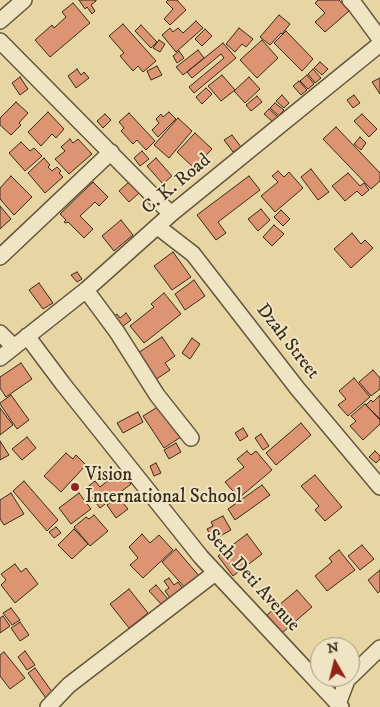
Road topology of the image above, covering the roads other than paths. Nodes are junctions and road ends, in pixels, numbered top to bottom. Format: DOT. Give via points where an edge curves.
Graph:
graph roads {
  1 [pos="24,0"];
  2 [pos="350,0"];
  3 [pos="0,21"];
  4 [pos="0,41"];
  5 [pos="378,48"];
  6 [pos="110,152"];
  7 [pos="171,214"];
  8 [pos="158,227"];
  9 [pos="0,257"];
  10 [pos="86,290"];
  11 [pos="0,333"];
  12 [pos="27,336"];
  13 [pos="14,347"];
  14 [pos="0,358"];
  15 [pos="191,438"];
  16 [pos="380,487"];
  17 [pos="215,573"];
  18 [pos="380,648"];
  19 [pos="339,706"];
  20 [pos="48,707"];
  1 -- 3 [label="street"];
  2 -- 5 [label="street"];
  4 -- 6 [label="street"];
  5 -- 7 [label="street, C. K. Road"];
  6 -- 7 [label="street"];
  6 -- 9 [label="street"];
  7 -- 8 [label="street, C. K. Road"];
  8 -- 10 [label="street, C. K. Road"];
  8 -- 16 [label="street, Dzah Street" via="193,254 296,388"];
  10 -- 12 [label="street, C. K. Road"];
  10 -- 15 [label="street"];
  11 -- 13 [label="street"];
  12 -- 13 [label="street, C. K. Road"];
  12 -- 17 [label="street, Seth Deti Avenue"];
  13 -- 14 [label="street, C. K. Road"];
  17 -- 19 [label="street, Seth Deti Avenue"];
  17 -- 20 [label="street" via="69,685"];
  18 -- 19 [label="street" via="347,680"];
}
